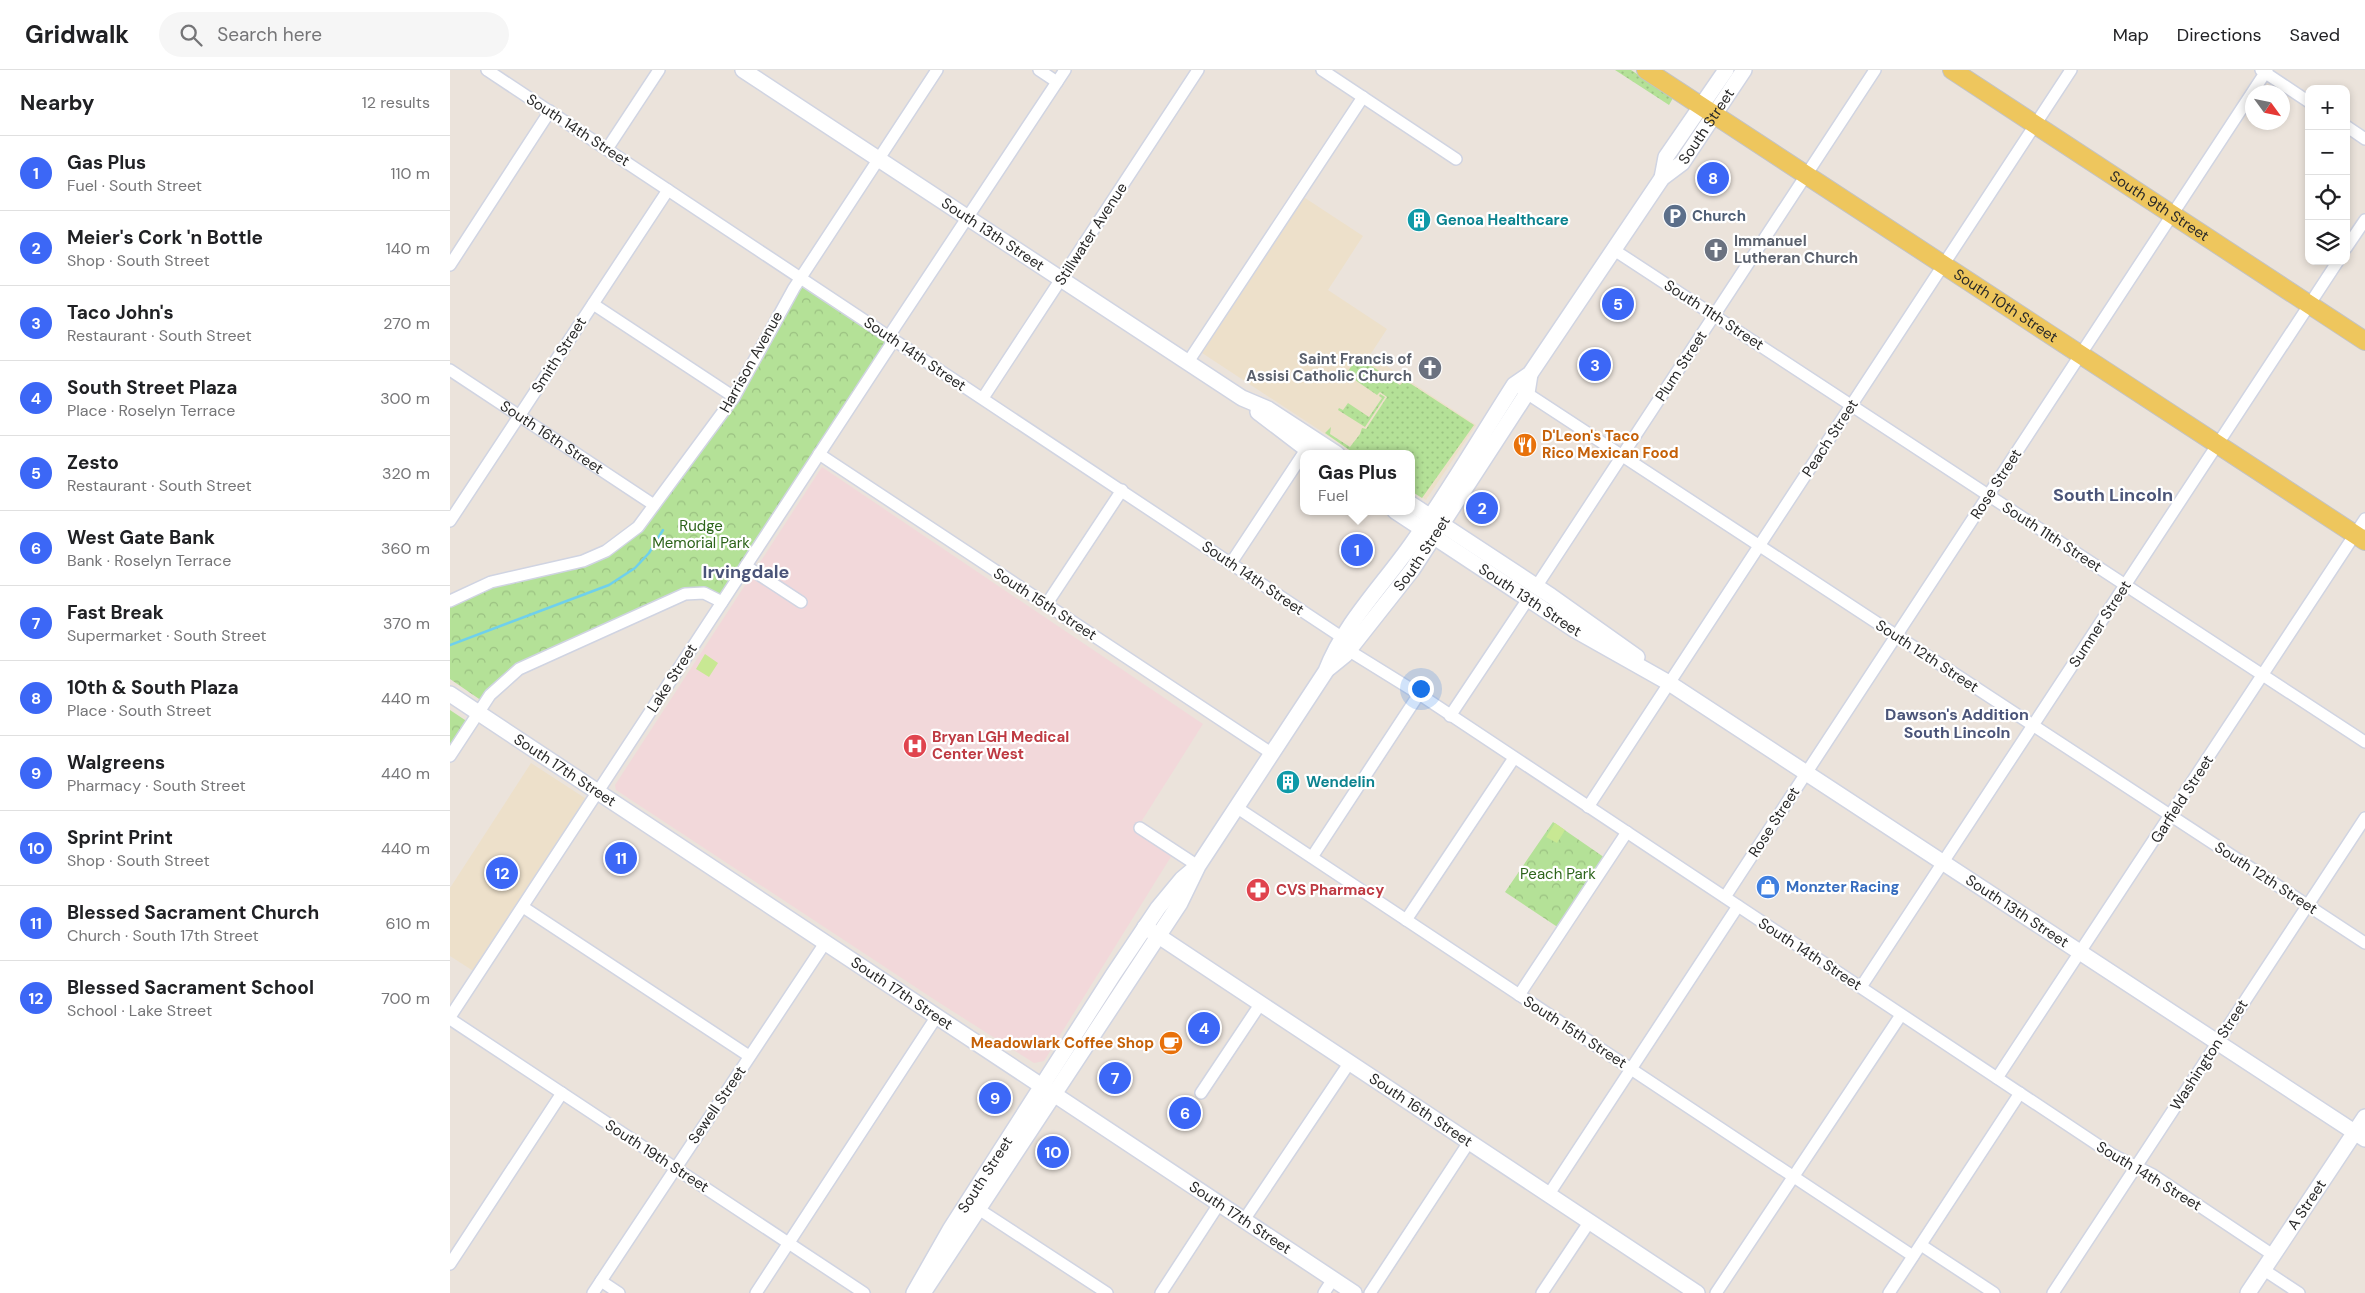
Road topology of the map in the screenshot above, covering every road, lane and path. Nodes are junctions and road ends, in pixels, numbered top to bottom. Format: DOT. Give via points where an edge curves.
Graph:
graph roads {
  1 [pos="487,70"];
  2 [pos="659,70"];
  3 [pos="743,70"];
  4 [pos="937,70"];
  5 [pos="1038,70"];
  6 [pos="1065,70"];
  7 [pos="1198,70"];
  8 [pos="1322,70"];
  9 [pos="1646,70"];
  10 [pos="1726,70"];
  11 [pos="1744,70"];
  12 [pos="1875,70"];
  13 [pos="1952,70"];
  14 [pos="2072,70"];
  15 [pos="2264,71"];
  16 [pos="1057,82"];
  17 [pos="1363,97"];
  18 [pos="2305,99"];
  19 [pos="1708,111"];
  20 [pos="550,112"];
  21 [pos="2036,125"];
  22 [pos="2350,129"];
  23 [pos="2365,139"];
  24 [pos="607,149"];
  25 [pos="1456,159"];
  26 [pos="879,160"];
  27 [pos="1806,174"];
  28 [pos="668,190"];
  29 [pos="2172,215"];
  30 [pos="968,218"];
  31 [pos="2365,220"];
  32 [pos="2350,242"];
  33 [pos="1614,250"];
  34 [pos="1944,264"];
  35 [pos="450,265"];
  36 [pos="2335,265"];
  37 [pos="800,277"];
  38 [pos="1062,279"];
  39 [pos="593,304"];
  40 [pos="2309,305"];
  41 [pos="1714,314"];
  42 [pos="892,338"];
  43 [pos="2365,341"];
  44 [pos="2081,354"];
  45 [pos="1188,362"];
  46 [pos="450,370"];
  47 [pos="1530,374"];
  48 [pos="1514,385"];
  49 [pos="1527,393"];
  50 [pos="734,397"];
  51 [pos="983,398"];
  52 [pos="1242,398"];
  53 [pos="1852,405"];
  54 [pos="519,416"];
  55 [pos="2218,445"];
  56 [pos="1302,450"];
  57 [pos="1331,450"];
  58 [pos="820,454"];
  59 [pos="1622,456"];
  60 [pos="1300,462"];
  61 [pos="1122,490"];
  62 [pos="1989,496"];
  63 [pos="654,505"];
  64 [pos="1415,508"];
  65 [pos="1405,515"];
  66 [pos="2365,519"];
  67 [pos="450,521"];
  68 [pos="1432,527"];
  69 [pos="2360,538"];
  70 [pos="1759,546"];
  71 [pos="1230,563"];
  72 [pos="746,566"];
  73 [pos="2126,585"];
  74 [pos="1532,593"];
  75 [pos="450,601"];
  76 [pos="722,602"];
  77 [pos="801,602"];
  78 [pos="1046,605"];
  79 [pos="1896,636"];
  80 [pos="1346,644"];
  81 [pos="2263,675"];
  82 [pos="1669,683"];
  83 [pos="450,694"];
  84 [pos="1419,694"];
  85 [pos="478,713"];
  86 [pos="1450,716"];
  87 [pos="2034,726"];
  88 [pos="2365,742"];
  89 [pos="1272,753"];
  90 [pos="450,756"];
  91 [pos="1514,758"];
  92 [pos="1806,772"];
  93 [pos="597,792"];
  94 [pos="1588,807"];
  95 [pos="1236,808"];
  96 [pos="2171,815"];
  97 [pos="2365,818"];
  98 [pos="1140,828"];
  99 [pos="1627,832"];
  100 [pos="1312,857"];
  101 [pos="1944,863"];
  102 [pos="1198,866"];
  103 [pos="1725,897"];
  104 [pos="2306,905"];
  105 [pos="1738,906"];
  106 [pos="522,907"];
  107 [pos="1406,920"];
  108 [pos="1145,927"];
  109 [pos="1159,936"];
  110 [pos="824,943"];
  111 [pos="2365,943"];
  112 [pos="2081,953"];
  113 [pos="1861,987"];
  114 [pos="1519,995"];
  115 [pos="1260,1003"];
  116 [pos="1901,1015"];
  117 [pos="937,1016"];
  118 [pos="450,1018"];
  119 [pos="2218,1043"];
  120 [pos="749,1056"];
  121 [pos="1350,1062"];
  122 [pos="1631,1069"];
  123 [pos="1997,1078"];
  124 [pos="1042,1086"];
  125 [pos="562,1093"];
  126 [pos="1201,1093"];
  127 [pos="2020,1093"];
  128 [pos="1055,1094"];
  129 [pos="2365,1117"];
  130 [pos="2360,1136"];
  131 [pos="1470,1142"];
  132 [pos="2135,1167"];
  133 [pos="675,1168"];
  134 [pos="1794,1177"];
  135 [pos="1549,1194"];
  136 [pos="1220,1204"];
  137 [pos="980,1210"];
  138 [pos="1244,1220"];
  139 [pos="1590,1222"];
  140 [pos="789,1243"];
  141 [pos="1921,1244"];
  142 [pos="2273,1255"];
  143 [pos="1913,1256"];
  144 [pos="450,1264"];
  145 [pos="2264,1270"];
  146 [pos="1333,1279"];
  147 [pos="601,1281"];
  148 [pos="593,1293"];
  149 [pos="619,1293"];
  150 [pos="756,1293"];
  151 [pos="864,1293"];
  152 [pos="914,1293"];
  153 [pos="924,1293"];
  154 [pos="1107,1293"];
  155 [pos="1161,1293"];
  156 [pos="1324,1293"];
  157 [pos="1354,1293"];
  158 [pos="1370,1293"];
  159 [pos="1542,1293"];
  160 [pos="1697,1293"];
  161 [pos="1716,1293"];
  162 [pos="1889,1293"];
  163 [pos="1994,1293"];
  164 [pos="2053,1293"];
  165 [pos="2248,1293"];
  166 [pos="2299,1293"];
  1 -- 20 [label="street, South 14th Street"];
  2 -- 24 [label="street"];
  3 -- 26 [label="main road, South 13th Street"];
  4 -- 26 [label="street, Harrison Avenue"];
  5 -- 16 [label="street"];
  6 -- 16 [label="street, Lake Street"];
  7 -- 38 [label="street, Stillwater Avenue"];
  8 -- 17 [label="street"];
  9 -- 19 [label="main road, South 10th Street"];
  10 -- 19 [label="main road, South Street"];
  11 -- 19 [label="main road, South Street"];
  12 -- 27 [label="street, Plum Street"];
  13 -- 21 [label="main road, South 9th Street"];
  14 -- 21 [label="street, Peach Street"];
  15 -- 18 [label="street"];
  15 -- 29 [label="street, Rose Street"];
  16 -- 30 [label="street, Lake Street"];
  17 -- 25 [label="street"];
  17 -- 45 [label="street"];
  19 -- 27 [label="main road, South 10th Street"];
  19 -- 33 [label="main road, South Street" via="1682,163 1662,178"];
  20 -- 24 [label="street, South 14th Street"];
  20 -- 35 [label="street"];
  21 -- 29 [label="main road, South 9th Street"];
  21 -- 34 [label="street, Peach Street"];
  22 -- 23 [label="street"];
  24 -- 28 [label="street, South 14th Street"];
  26 -- 30 [label="main road, South 13th Street"];
  26 -- 37 [label="street, Harrison Avenue"];
  27 -- 34 [label="main road, South 10th Street"];
  27 -- 41 [label="street, Plum Street"];
  28 -- 37 [label="street, South 14th Street"];
  28 -- 39 [label="street, Smith Street"];
  29 -- 40 [label="main road, South 9th Street"];
  29 -- 44 [label="street, Rose Street"];
  30 -- 38 [label="main road, South 13th Street"];
  30 -- 42 [label="street, Lake Street"];
  31 -- 32 [label="street"];
  33 -- 41 [label="street, South 11th Street"];
  33 -- 47 [label="main road, South Street"];
  34 -- 44 [label="main road, South 10th Street"];
  34 -- 53 [label="street, Peach Street"];
  36 -- 40 [label="street, Sumner Street"];
  37 -- 42 [label="street, South 14th Street"];
  37 -- 50 [label="street, Harrison Avenue"];
  38 -- 45 [label="main road, South 13th Street"];
  38 -- 51 [label="street, Stillwater Avenue"];
  39 -- 50 [label="street"];
  39 -- 54 [label="street, Smith Street"];
  40 -- 43 [label="main road, South 9th Street"];
  40 -- 55 [label="street, Sumner Street"];
  41 -- 53 [label="street, South 11th Street"];
  41 -- 59 [label="street, Plum Street"];
  42 -- 51 [label="street, South 14th Street"];
  42 -- 58 [label="street, Lake Street"];
  44 -- 55 [label="main road, South 10th Street"];
  44 -- 62 [label="street, Rose Street"];
  45 -- 52 [label="main road, South 13th Street"];
  46 -- 54 [label="street, South 16th Street"];
  47 -- 48 [label="main road, South Street"];
  47 -- 49 [label="main road, South Street"];
  48 -- 49 [label="street, South 12th Street"];
  48 -- 68 [label="main road, South Street"];
  49 -- 59 [label="street, South 12th Street"];
  49 -- 68 [label="main road, South Street"];
  50 -- 63 [label="street, Harrison Avenue"];
  51 -- 61 [label="street, South 14th Street"];
  52 -- 56 [label="main road, South 13th Street"];
  52 -- 57 [label="main road, South 13th Street" via="1268,409"];
  53 -- 62 [label="street, South 11th Street"];
  53 -- 70 [label="street, Peach Street"];
  54 -- 63 [label="street, South 16th Street"];
  54 -- 67 [label="street, Smith Street"];
  55 -- 69 [label="main road, South 10th Street"];
  55 -- 73 [label="street, Sumner Street"];
  58 -- 72 [label="street, Lake Street"];
  58 -- 78 [label="street, South 15th Street"];
  59 -- 70 [label="street, South 12th Street"];
  59 -- 74 [label="street, Plum Street"];
  60 -- 71 [label="street"];
  61 -- 71 [label="street, South 14th Street"];
  61 -- 78 [label="street"];
  62 -- 73 [label="street, South 11th Street"];
  62 -- 79 [label="street, Rose Street"];
  63 -- 75 [label="street, Harrison Avenue" via="638,527 606,551 583,561 491,582"];
  64 -- 68 [label="main road, South 13th Street"];
  65 -- 68 [label="main road, South 13th Street"];
  66 -- 69 [label="street, Garfield Street"];
  68 -- 74 [label="main road, South 13th Street"];
  68 -- 80 [label="main road, South Street"];
  69 -- 81 [label="street, Garfield Street"];
  70 -- 79 [label="street, South 12th Street"];
  70 -- 82 [label="street, Peach Street"];
  71 -- 80 [label="street, South 14th Street"];
  72 -- 76 [label="street, Lake Street"];
  72 -- 77 [label="street"];
  73 -- 81 [label="street, South 11th Street"];
  73 -- 87 [label="street, Sumner Street"];
  74 -- 82 [label="main road, South 13th Street" via="1575,630"];
  74 -- 86 [label="street, Plum Street"];
  76 -- 85 [label="street" via="704,593 686,594 519,669 490,695"];
  76 -- 93 [label="street, Lake Street"];
  78 -- 89 [label="street, South 15th Street"];
  79 -- 87 [label="street, South 12th Street"];
  79 -- 92 [label="street, Rose Street"];
  80 -- 84 [label="street, South 14th Street"];
  80 -- 89 [label="main road, South Street"];
  81 -- 88 [label="street, South 11th Street"];
  81 -- 96 [label="street, Garfield Street"];
  82 -- 92 [label="main road, South 13th Street"];
  82 -- 94 [label="street, Peach Street"];
  83 -- 85 [label="main road, South 17th Street"];
  84 -- 86 [label="street, South 14th Street"];
  84 -- 100 [label="street"];
  85 -- 90 [label="street"];
  85 -- 93 [label="main road, South 17th Street"];
  86 -- 91 [label="street, South 14th Street"];
  87 -- 96 [label="street, South 12th Street"];
  87 -- 101 [label="street, Sumner Street"];
  89 -- 95 [label="main road, South Street"];
  91 -- 94 [label="street, South 14th Street"];
  91 -- 107 [label="street"];
  92 -- 101 [label="main road, South 13th Street"];
  92 -- 103 [label="street, Rose Street"];
  93 -- 106 [label="street, Lake Street"];
  93 -- 110 [label="main road, South 17th Street"];
  94 -- 99 [label="street, South 14th Street"];
  95 -- 100 [label="street, South 15th Street"];
  95 -- 102 [label="main road, South Street"];
  96 -- 104 [label="street, South 12th Street"];
  96 -- 112 [label="street, Garfield Street"];
  97 -- 104 [label="street, Washington Street"];
  98 -- 102 [label="street"];
  99 -- 103 [label="street, South 14th Street"];
  99 -- 114 [label="street"];
  100 -- 107 [label="street, South 15th Street"];
  101 -- 112 [label="main road, South 13th Street"];
  101 -- 113 [label="street, Sumner Street"];
  102 -- 108 [label="main road, South Street" via="1177,884"];
  102 -- 109 [label="main road, South Street" via="1191,884"];
  103 -- 105 [label="street, South 14th Street"];
  104 -- 111 [label="street, South 12th Street"];
  104 -- 119 [label="street, Washington Street"];
  105 -- 113 [label="street, South 14th Street"];
  105 -- 122 [label="street"];
  106 -- 118 [label="street, Lake Street"];
  106 -- 120 [label="street"];
  107 -- 114 [label="street, South 15th Street"];
  108 -- 109 [label="main road, South 16th Street"];
  108 -- 124 [label="main road, South Street"];
  109 -- 115 [label="main road, South 16th Street"];
  109 -- 128 [label="main road, South Street"];
  110 -- 117 [label="main road, South 17th Street"];
  110 -- 120 [label="street, Sewell Street"];
  112 -- 119 [label="main road, South 13th Street"];
  112 -- 123 [label="street, Garfield Street"];
  113 -- 116 [label="street, South 14th Street"];
  114 -- 122 [label="street, South 15th Street"];
  115 -- 121 [label="main road, South 16th Street"];
  115 -- 126 [label="street"];
  116 -- 123 [label="street, South 14th Street"];
  116 -- 134 [label="street"];
  117 -- 124 [label="main road, South 17th Street"];
  117 -- 140 [label="street"];
  118 -- 125 [label="street, South 19th Street"];
  119 -- 130 [label="main road, South 13th Street"];
  119 -- 132 [label="street, Washington Street"];
  120 -- 133 [label="street, Sewell Street"];
  121 -- 131 [label="main road, South 16th Street"];
  121 -- 138 [label="street"];
  122 -- 134 [label="street, South 15th Street"];
  122 -- 135 [label="street"];
  123 -- 127 [label="street, South 14th Street"];
  124 -- 128 [label="main road, South 17th Street"];
  124 -- 152 [label="main road, South Street" via="951,1228"];
  125 -- 133 [label="street, South 19th Street"];
  125 -- 144 [label="street"];
  127 -- 132 [label="street, South 14th Street"];
  127 -- 141 [label="street"];
  128 -- 136 [label="main road, South 17th Street"];
  128 -- 137 [label="main road, South Street"];
  129 -- 130 [label="main road, A Street"];
  130 -- 142 [label="main road, A Street"];
  131 -- 135 [label="main road, South 16th Street"];
  131 -- 158 [label="street"];
  132 -- 142 [label="street, South 14th Street" via="2153,1175"];
  132 -- 164 [label="street, Washington Street"];
  133 -- 140 [label="street, South 19th Street"];
  133 -- 147 [label="street, Sewell Street"];
  134 -- 143 [label="street, South 15th Street"];
  134 -- 161 [label="street"];
  135 -- 139 [label="main road, South 16th Street"];
  136 -- 138 [label="main road, South 17th Street"];
  136 -- 155 [label="street"];
  137 -- 153 [label="main road, South Street"];
  137 -- 154 [label="street"];
  138 -- 146 [label="main road, South 17th Street"];
  139 -- 159 [label="street"];
  139 -- 160 [label="main road, South 16th Street"];
  140 -- 150 [label="street"];
  140 -- 151 [label="street, South 19th Street"];
  141 -- 143 [label="street"];
  141 -- 163 [label="street"];
  142 -- 145 [label="main road, A Street"];
  143 -- 162 [label="street"];
  145 -- 165 [label="main road, A Street"];
  145 -- 166 [label="street"];
  146 -- 156 [label="street"];
  146 -- 157 [label="main road, South 17th Street"];
  147 -- 148 [label="street, Sewell Street"];
  147 -- 149 [label="street"];
}
